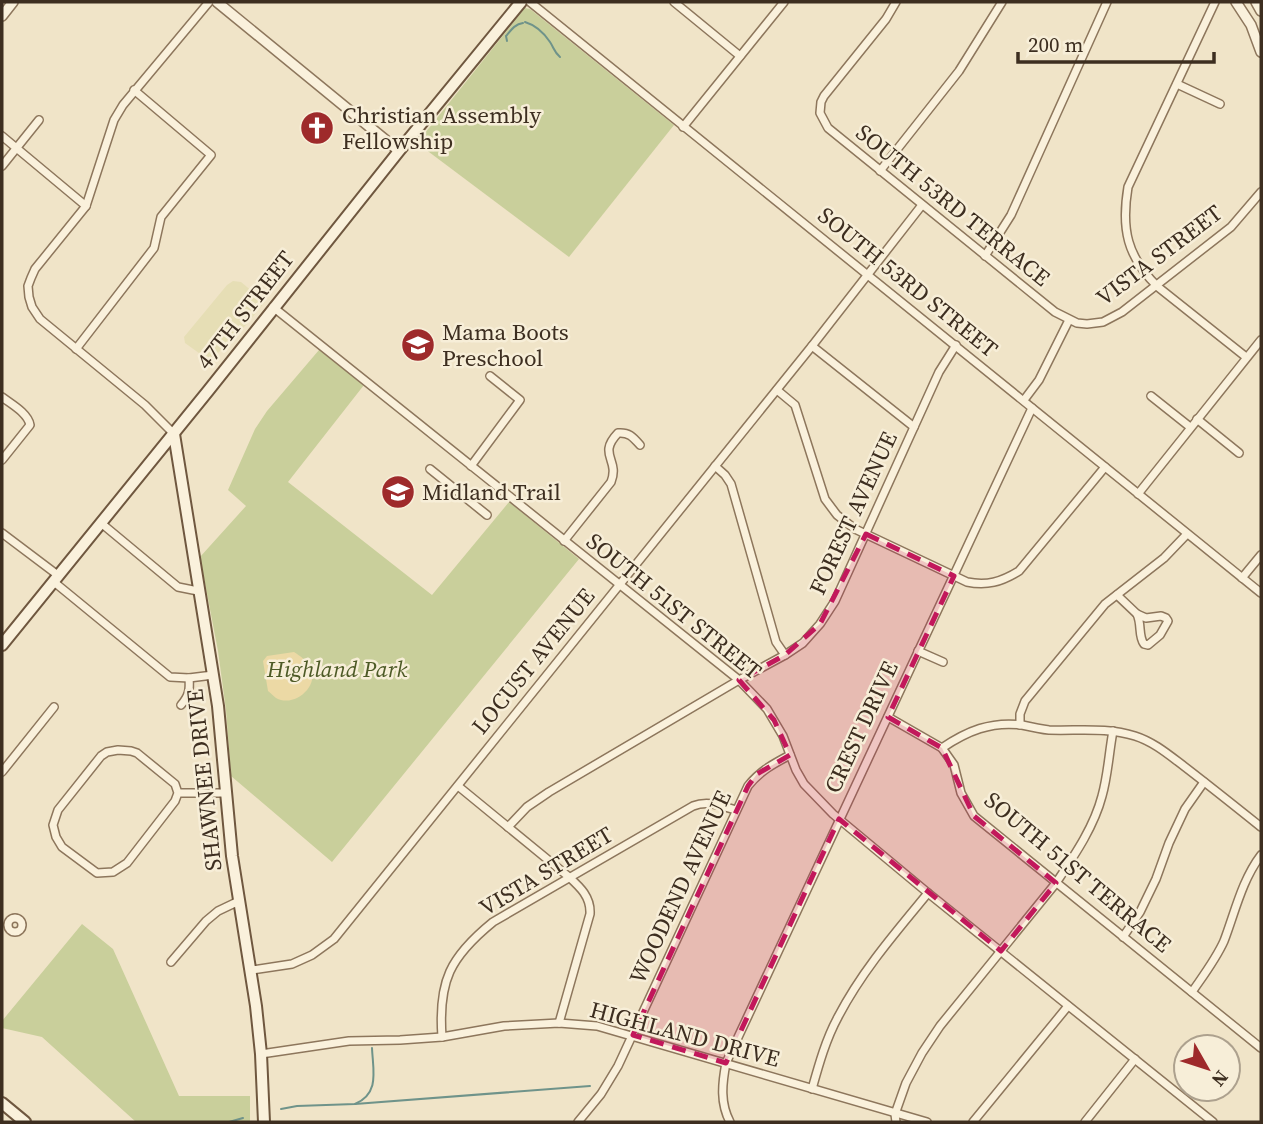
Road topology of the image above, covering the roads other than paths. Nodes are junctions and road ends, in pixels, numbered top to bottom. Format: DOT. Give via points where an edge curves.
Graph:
graph roads {
  1 [pos="13,2"];
  2 [pos="209,2"];
  3 [pos="217,2"];
  4 [pos="521,2"];
  5 [pos="530,2"];
  6 [pos="674,2"];
  7 [pos="784,2"];
  8 [pos="896,2"];
  9 [pos="1002,2"];
  10 [pos="1107,2"];
  11 [pos="1215,2"];
  12 [pos="1236,2"];
  13 [pos="1256,2"];
  14 [pos="1261,11"];
  15 [pos="2,16"];
  16 [pos="1261,52"];
  17 [pos="740,56"];
  18 [pos="1177,84"];
  19 [pos="134,90"];
  20 [pos="1220,104"];
  21 [pos="39,120"];
  22 [pos="683,127"];
  23 [pos="2,136"];
  24 [pos="16,148"];
  25 [pos="398,151"];
  26 [pos="2,166"];
  27 [pos="880,171"];
  28 [pos="1261,192"];
  29 [pos="86,205"];
  30 [pos="922,205"];
  31 [pos="985,256"];
  32 [pos="868,274"];
  33 [pos="1155,285"];
  34 [pos="274,307"];
  35 [pos="1069,320"];
  36 [pos="1261,341"];
  37 [pos="812,345"];
  38 [pos="956,345"];
  39 [pos="76,349"];
  40 [pos="1246,357"];
  41 [pos="490,376"];
  42 [pos="777,390"];
  43 [pos="1151,396"];
  44 [pos="2,397"];
  45 [pos="1024,400"];
  46 [pos="1032,408"];
  47 [pos="1197,419"];
  48 [pos="914,426"];
  49 [pos="1190,427"];
  50 [pos="174,434"];
  51 [pos="640,445"];
  52 [pos="1239,453"];
  53 [pos="156,455"];
  54 [pos="2,460"];
  55 [pos="178,466"];
  56 [pos="471,466"];
  57 [pos="715,467"];
  58 [pos="1105,467"];
  59 [pos="430,468"];
  60 [pos="1138,494"];
  61 [pos="487,515"];
  62 [pos="102,523"];
  63 [pos="2,533"];
  64 [pos="866,534"];
  65 [pos="1187,534"];
  66 [pos="564,541"];
  67 [pos="1261,555"];
  68 [pos="954,576"];
  69 [pos="1242,578"];
  70 [pos="56,579"];
  71 [pos="619,586"];
  72 [pos="198,591"];
  73 [pos="1261,593"];
  74 [pos="1116,595"];
  75 [pos="1137,614"];
  76 [pos="2,645"];
  77 [pos="918,651"];
  78 [pos="785,655"];
  79 [pos="943,662"];
  80 [pos="213,676"];
  81 [pos="189,678"];
  82 [pos="738,680"];
  83 [pos="181,705"];
  84 [pos="54,707"];
  85 [pos="888,717"];
  86 [pos="1020,725"];
  87 [pos="1113,731"];
  88 [pos="942,748"];
  89 [pos="790,755"];
  90 [pos="2,772"];
  91 [pos="1204,782"];
  92 [pos="458,786"];
  93 [pos="177,793"];
  94 [pos="226,793"];
  95 [pos="736,810"];
  96 [pos="839,819"];
  97 [pos="508,827"];
  98 [pos="1261,827"];
  99 [pos="1261,855"];
  100 [pos="569,877"];
  101 [pos="1056,883"];
  102 [pos="928,893"];
  103 [pos="239,901"];
  104 [pos="2,914"];
  105 [pos="9,920"];
  106 [pos="1123,936"];
  107 [pos="1001,951"];
  108 [pos="171,962"];
  109 [pos="251,970"];
  110 [pos="1192,992"];
  111 [pos="1068,1006"];
  112 [pos="559,1023"];
  113 [pos="633,1035"];
  114 [pos="442,1037"];
  115 [pos="1261,1048"];
  116 [pos="261,1054"];
  117 [pos="1135,1059"];
  118 [pos="726,1063"];
  119 [pos="812,1089"];
  120 [pos="2,1103"];
  121 [pos="1203,1114"];
  122 [pos="896,1118"];
  123 [pos="25,1122"];
  124 [pos="264,1122"];
  125 [pos="578,1122"];
  126 [pos="730,1122"];
  127 [pos="927,1122"];
  128 [pos="973,1122"];
  129 [pos="1085,1122"];
  130 [pos="1196,1122"];
  131 [pos="1213,1122"];
  1 -- 15 [label="street"];
  2 -- 19 [label="street"];
  3 -- 25 [label="street"];
  4 -- 25 [label="main road, 47TH STREET"];
  5 -- 22 [label="street, SOUTH 53RD STREET"];
  6 -- 17 [label="street"];
  7 -- 17 [label="street"];
  8 -- 27 [label="street, SOUTH 53RD TERRACE" via="821,102 820,113 828,128"];
  9 -- 27 [label="street" via="959,71"];
  10 -- 31 [label="street" via="1011,215"];
  11 -- 18 [label="street"];
  12 -- 16 [label="street"];
  13 -- 14 [label="street"];
  17 -- 22 [label="street"];
  18 -- 20 [label="street"];
  18 -- 33 [label="street" via="1125,202 1124,221 1132,253"];
  19 -- 29 [label="street" via="114,120"];
  19 -- 39 [label="street" via="211,155 161,217 154,248"];
  21 -- 24 [label="street"];
  22 -- 32 [label="street, SOUTH 53RD STREET"];
  23 -- 24 [label="street"];
  24 -- 26 [label="street"];
  24 -- 29 [label="street"];
  25 -- 34 [label="main road, 47TH STREET"];
  27 -- 30 [label="street, SOUTH 53RD TERRACE"];
  28 -- 33 [label="street, VISTA STREET" via="1231,226"];
  29 -- 39 [label="street" via="35,269 28,286 40,319"];
  30 -- 31 [label="street, SOUTH 53RD TERRACE"];
  30 -- 32 [label="street, LOCUST AVENUE"];
  31 -- 35 [label="street, SOUTH 53RD TERRACE"];
  32 -- 37 [label="street, LOCUST AVENUE"];
  32 -- 38 [label="street, SOUTH 53RD STREET"];
  33 -- 35 [label="street, VISTA STREET" via="1103,322"];
  33 -- 40 [label="street"];
  34 -- 50 [label="main road, 47TH STREET"];
  34 -- 56 [label="street, SOUTH 51ST STREET"];
  35 -- 45 [label="street"];
  36 -- 40 [label="street"];
  37 -- 42 [label="street, LOCUST AVENUE"];
  37 -- 48 [label="street"];
  38 -- 45 [label="street, SOUTH 53RD STREET"];
  38 -- 48 [label="street, FOREST AVENUE"];
  39 -- 50 [label="street"];
  40 -- 47 [label="street"];
  41 -- 56 [label="street" via="520,400"];
  42 -- 57 [label="street, LOCUST AVENUE"];
  42 -- 64 [label="street" via="795,405 825,499 842,520"];
  43 -- 49 [label="street"];
  44 -- 54 [label="street" via="30,425"];
  45 -- 46 [label="street, SOUTH 53RD STREET"];
  46 -- 58 [label="street, SOUTH 53RD STREET"];
  46 -- 68 [label="street, CREST DRIVE"];
  47 -- 49 [label="street"];
  47 -- 52 [label="street"];
  48 -- 64 [label="street, FOREST AVENUE"];
  49 -- 60 [label="street"];
  50 -- 53 [label="main road, 47TH STREET"];
  50 -- 55 [label="main road, SHAWNEE DRIVE"];
  51 -- 66 [label="street" via="626,433 611,440 611,481"];
  53 -- 55 [label="main road" via="164,454"];
  53 -- 62 [label="main road, 47TH STREET"];
  55 -- 72 [label="main road, SHAWNEE DRIVE"];
  56 -- 66 [label="street, SOUTH 51ST STREET"];
  57 -- 71 [label="street, LOCUST AVENUE"];
  57 -- 78 [label="street" via="731,484 776,642"];
  58 -- 60 [label="street, SOUTH 53RD STREET"];
  58 -- 68 [label="street" via="1007,579 979,584"];
  59 -- 61 [label="street"];
  60 -- 65 [label="street, SOUTH 53RD STREET"];
  62 -- 70 [label="main road, 47TH STREET"];
  62 -- 72 [label="street" via="178,587"];
  63 -- 70 [label="street"];
  64 -- 68 [label="street"];
  64 -- 78 [label="street, FOREST AVENUE" via="828,613"];
  65 -- 69 [label="street, SOUTH 53RD STREET"];
  65 -- 74 [label="street"];
  66 -- 71 [label="street, SOUTH 51ST STREET"];
  67 -- 69 [label="street"];
  68 -- 77 [label="street, CREST DRIVE"];
  69 -- 73 [label="street, SOUTH 53RD STREET"];
  70 -- 76 [label="main road, 47TH STREET"];
  70 -- 81 [label="street" via="170,677"];
  71 -- 82 [label="street, SOUTH 51ST STREET"];
  71 -- 92 [label="street, LOCUST AVENUE"];
  72 -- 80 [label="main road, SHAWNEE DRIVE"];
  74 -- 75 [label="street"];
  74 -- 86 [label="street" via="1025,701"];
  75 -- 75 [label="street" via="1168,621 1148,645 1140,639"];
  77 -- 79 [label="street"];
  77 -- 85 [label="street, CREST DRIVE"];
  78 -- 82 [label="street, FOREST AVENUE"];
  80 -- 81 [label="street"];
  80 -- 94 [label="main road, SHAWNEE DRIVE"];
  81 -- 83 [label="street" via="190,690"];
  82 -- 89 [label="street, SOUTH 51ST STREET" via="767,709"];
  82 -- 97 [label="street, FOREST AVENUE" via="549,792"];
  84 -- 90 [label="street"];
  85 -- 88 [label="street"];
  85 -- 96 [label="street, CREST DRIVE"];
  86 -- 87 [label="street"];
  86 -- 88 [label="street" via="978,727"];
  87 -- 91 [label="street" via="1152,743"];
  87 -- 101 [label="street" via="1102,796 1088,830"];
  88 -- 101 [label="street, SOUTH 51ST TERRACE" via="954,765 961,793 974,816"];
  89 -- 95 [label="street, WOODEND AVENUE" via="757,774"];
  89 -- 96 [label="street, SOUTH 51ST STREET" via="804,784"];
  91 -- 98 [label="street"];
  91 -- 106 [label="street" via="1185,809 1140,912"];
  92 -- 97 [label="street"];
  92 -- 109 [label="street, LOCUST AVENUE" via="334,939 292,964"];
  93 -- 93 [label="street" via="127,863 113,872 97,873 62,847 56,837 53,825 58,810 107,752 137,753 176,784"];
  93 -- 94 [label="street"];
  94 -- 103 [label="main road, SHAWNEE DRIVE"];
  95 -- 100 [label="street, VISTA STREET" via="701,803"];
  95 -- 113 [label="street, WOODEND AVENUE"];
  96 -- 102 [label="street, SOUTH 51ST STREET"];
  96 -- 118 [label="street, CREST DRIVE"];
  97 -- 100 [label="street"];
  99 -- 110 [label="street" via="1223,944"];
  100 -- 112 [label="street" via="581,888 590,914"];
  100 -- 114 [label="street, VISTA STREET" via="493,922 456,958 440,1010"];
  101 -- 106 [label="street, SOUTH 51ST TERRACE"];
  101 -- 107 [label="street"];
  102 -- 107 [label="street, SOUTH 51ST STREET"];
  102 -- 119 [label="street" via="876,956 836,1019"];
  103 -- 108 [label="street" via="205,921"];
  103 -- 109 [label="main road, SHAWNEE DRIVE"];
  104 -- 105 [label="street"];
  106 -- 110 [label="street, SOUTH 51ST TERRACE"];
  107 -- 111 [label="street, SOUTH 51ST STREET"];
  107 -- 122 [label="street" via="922,1053 906,1083"];
  109 -- 116 [label="main road, SHAWNEE DRIVE"];
  110 -- 115 [label="street, SOUTH 51ST TERRACE"];
  111 -- 117 [label="street, SOUTH 51ST STREET"];
  111 -- 128 [label="street"];
  112 -- 113 [label="street, HIGHLAND DRIVE"];
  112 -- 114 [label="street, HIGHLAND DRIVE" via="504,1026"];
  113 -- 118 [label="street, HIGHLAND DRIVE"];
  113 -- 125 [label="street, WOODEND AVENUE" via="601,1094"];
  114 -- 116 [label="street, HIGHLAND DRIVE" via="349,1041"];
  116 -- 124 [label="main road, SHAWNEE DRIVE"];
  117 -- 121 [label="street, SOUTH 51ST STREET"];
  117 -- 129 [label="street"];
  118 -- 119 [label="street, HIGHLAND DRIVE"];
  118 -- 126 [label="street, CREST DRIVE" via="723,1102"];
  119 -- 122 [label="street, HIGHLAND DRIVE"];
  120 -- 123 [label="main road"];
  121 -- 130 [label="street"];
  121 -- 131 [label="street, SOUTH 51ST STREET"];
  122 -- 127 [label="street, HIGHLAND DRIVE"];
}
